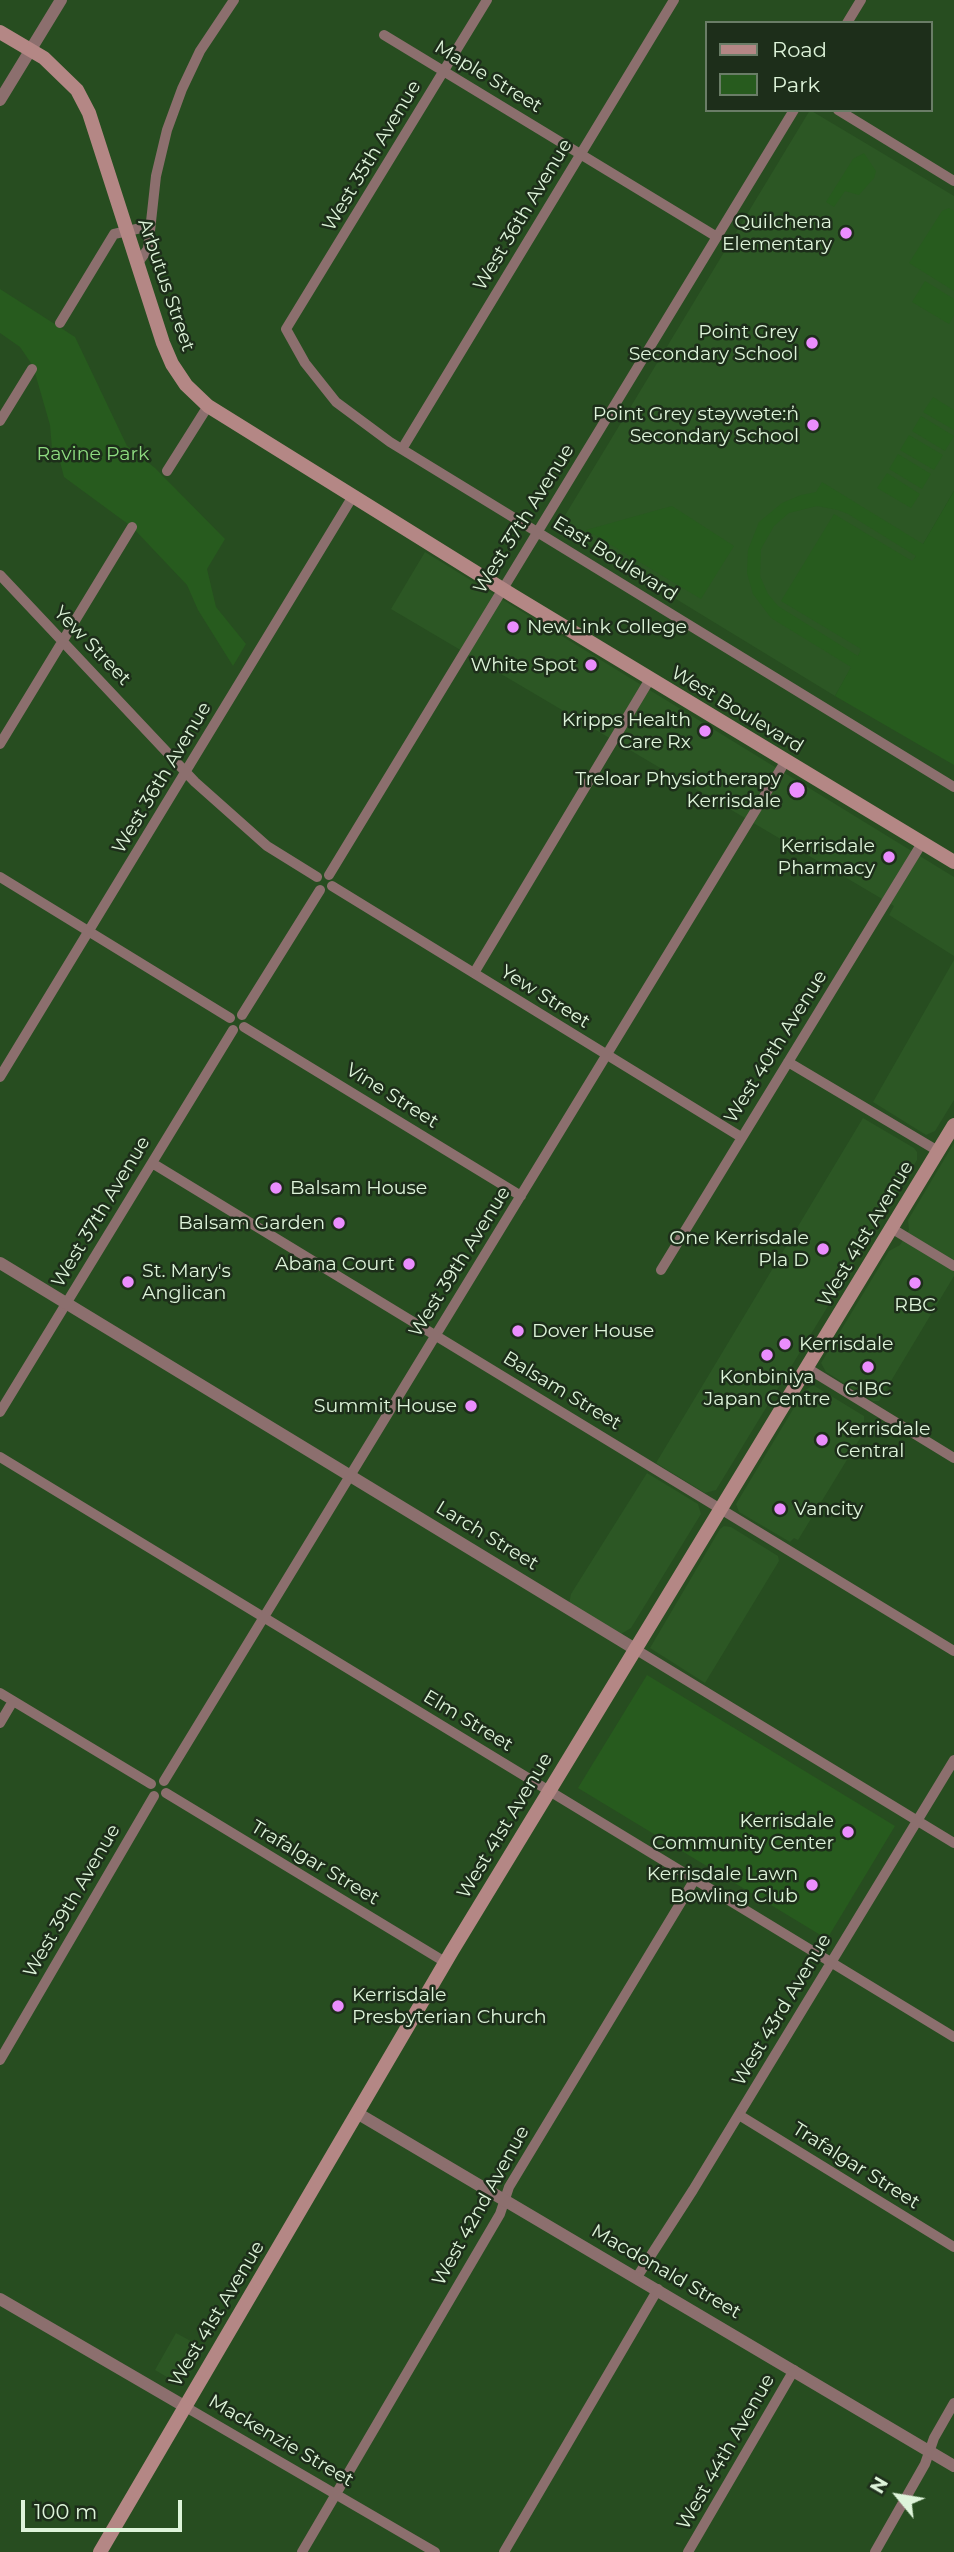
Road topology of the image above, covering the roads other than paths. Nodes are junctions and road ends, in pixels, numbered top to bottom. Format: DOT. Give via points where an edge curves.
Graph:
graph roads {
  1 [pos="61,0"];
  2 [pos="234,0"];
  3 [pos="487,0"];
  4 [pos="674,0"];
  5 [pos="861,0"];
  6 [pos="848,21"];
  7 [pos="0,32"];
  8 [pos="384,35"];
  9 [pos="31,50"];
  10 [pos="444,72"];
  11 [pos="0,100"];
  12 [pos="793,112"];
  13 [pos="841,112"];
  14 [pos="580,154"];
  15 [pos="954,181"];
  16 [pos="150,226"];
  17 [pos="127,232"];
  18 [pos="717,237"];
  19 [pos="137,264"];
  20 [pos="60,323"];
  21 [pos="286,329"];
  22 [pos="32,369"];
  23 [pos="208,407"];
  24 [pos="0,421"];
  25 [pos="401,449"];
  26 [pos="167,471"];
  27 [pos="353,496"];
  28 [pos="132,527"];
  29 [pos="537,532"];
  30 [pos="0,575"];
  31 [pos="501,589"];
  32 [pos="62,642"];
  33 [pos="650,679"];
  34 [pos="0,744"];
  35 [pos="785,761"];
  36 [pos="186,772"];
  37 [pos="954,787"];
  38 [pos="922,843"];
  39 [pos="954,862"];
  40 [pos="328,875"];
  41 [pos="0,877"];
  42 [pos="317,877"];
  43 [pos="332,886"];
  44 [pos="320,890"];
  45 [pos="89,932"];
  46 [pos="474,973"];
  47 [pos="242,1015"];
  48 [pos="230,1018"];
  49 [pos="244,1027"];
  50 [pos="233,1030"];
  51 [pos="607,1055"];
  52 [pos="788,1062"];
  53 [pos="0,1077"];
  54 [pos="954,1125"];
  55 [pos="741,1137"];
  56 [pos="938,1151"];
  57 [pos="152,1163"];
  58 [pos="521,1196"];
  59 [pos="891,1228"];
  60 [pos="0,1263"];
  61 [pos="954,1266"];
  62 [pos="662,1270"];
  63 [pos="66,1303"];
  64 [pos="436,1335"];
  65 [pos="807,1368"];
  66 [pos="0,1412"];
  67 [pos="0,1457"];
  68 [pos="954,1458"];
  69 [pos="351,1476"];
  70 [pos="720,1509"];
  71 [pos="264,1618"];
  72 [pos="635,1649"];
  73 [pos="954,1651"];
  74 [pos="0,1693"];
  75 [pos="13,1701"];
  76 [pos="0,1723"];
  77 [pos="954,1760"];
  78 [pos="164,1782"];
  79 [pos="152,1784"];
  80 [pos="549,1790"];
  81 [pos="166,1793"];
  82 [pos="154,1796"];
  83 [pos="917,1820"];
  84 [pos="954,1843"];
  85 [pos="695,1879"];
  86 [pos="832,1961"];
  87 [pos="445,1962"];
  88 [pos="954,2037"];
  89 [pos="0,2060"];
  90 [pos="358,2113"];
  91 [pos="739,2115"];
  92 [pos="504,2201"];
  93 [pos="954,2247"];
  94 [pos="637,2277"];
  95 [pos="658,2289"];
  96 [pos="0,2299"];
  97 [pos="794,2370"];
  98 [pos="954,2403"];
  99 [pos="184,2406"];
  100 [pos="930,2451"];
  101 [pos="954,2466"];
  102 [pos="335,2495"];
  103 [pos="100,2552"];
  104 [pos="302,2552"];
  105 [pos="435,2552"];
  106 [pos="504,2552"];
  107 [pos="688,2552"];
  108 [pos="875,2552"];
  1 -- 9 [label="street"];
  2 -- 16 [label="street" via="200,51 182,89 167,130"];
  3 -- 10 [label="street, West 35th Avenue"];
  4 -- 14 [label="street, West 36th Avenue"];
  5 -- 6 [label="street"];
  7 -- 9 [label="main road, Arbutus Street"];
  8 -- 10 [label="street, Maple Street"];
  9 -- 11 [label="street"];
  9 -- 17 [label="main road, Arbutus Street" via="77,90 89,113"];
  10 -- 14 [label="street, Maple Street"];
  10 -- 21 [label="street, West 35th Avenue"];
  12 -- 18 [label="street, West 37th Avenue"];
  13 -- 15 [label="street"];
  14 -- 18 [label="street, Maple Street"];
  14 -- 25 [label="street, West 36th Avenue"];
  16 -- 17 [label="street"];
  16 -- 19 [label="street" via="148,249"];
  17 -- 19 [label="main road, Arbutus Street"];
  17 -- 20 [label="street" via="114,234"];
  18 -- 29 [label="street, West 37th Avenue"];
  19 -- 23 [label="main road, Arbutus Street" via="172,364"];
  21 -- 25 [label="street, East Boulevard" via="305,363 336,402"];
  22 -- 24 [label="street"];
  23 -- 26 [label="street"];
  23 -- 27 [label="main road, Arbutus Street"];
  25 -- 29 [label="street, East Boulevard"];
  27 -- 31 [label="main road, Arbutus Street"];
  27 -- 36 [label="street, West 36th Avenue"];
  28 -- 32 [label="street"];
  29 -- 31 [label="street, West 37th Avenue"];
  29 -- 37 [label="street, East Boulevard"];
  30 -- 32 [label="street, Yew Street"];
  31 -- 33 [label="main road, West Boulevard"];
  31 -- 40 [label="street, West 37th Avenue"];
  32 -- 34 [label="street"];
  32 -- 36 [label="street, Yew Street"];
  33 -- 35 [label="main road, West Boulevard"];
  33 -- 46 [label="street"];
  35 -- 38 [label="main road, West Boulevard"];
  35 -- 51 [label="street, West 39th Avenue"];
  36 -- 42 [label="street, Yew Street" via="267,846"];
  36 -- 45 [label="street, West 36th Avenue"];
  38 -- 39 [label="main road, West Boulevard"];
  38 -- 52 [label="street, West 40th Avenue"];
  40 -- 42 [label="street"];
  40 -- 43 [label="street"];
  41 -- 45 [label="street"];
  42 -- 44 [label="street"];
  43 -- 44 [label="street"];
  43 -- 46 [label="street, Yew Street"];
  44 -- 47 [label="street"];
  45 -- 48 [label="street"];
  45 -- 53 [label="street, West 36th Avenue"];
  46 -- 51 [label="street, Yew Street"];
  47 -- 48 [label="street"];
  47 -- 49 [label="street"];
  48 -- 50 [label="street"];
  49 -- 50 [label="street"];
  49 -- 58 [label="street, Vine Street"];
  50 -- 57 [label="street, West 37th Avenue"];
  51 -- 55 [label="street, Yew Street"];
  51 -- 58 [label="street, West 39th Avenue"];
  52 -- 55 [label="street, West 40th Avenue"];
  52 -- 56 [label="street"];
  54 -- 56 [label="main road, West 41st Avenue"];
  55 -- 62 [label="street, West 40th Avenue"];
  56 -- 59 [label="main road, West 41st Avenue"];
  57 -- 63 [label="street, West 37th Avenue"];
  57 -- 64 [label="street, Balsam Street"];
  58 -- 64 [label="street, West 39th Avenue"];
  59 -- 61 [label="street"];
  59 -- 65 [label="main road, West 41st Avenue"];
  60 -- 63 [label="street, Larch Street"];
  63 -- 66 [label="street, West 37th Avenue"];
  63 -- 69 [label="street, Larch Street"];
  64 -- 69 [label="street, West 39th Avenue"];
  64 -- 70 [label="street, Balsam Street"];
  65 -- 68 [label="street"];
  65 -- 70 [label="main road, West 41st Avenue"];
  67 -- 71 [label="street, Elm Street"];
  69 -- 71 [label="street, West 39th Avenue"];
  69 -- 72 [label="street, Larch Street"];
  70 -- 72 [label="main road, West 41st Avenue"];
  70 -- 73 [label="street, Balsam Street"];
  71 -- 78 [label="street, West 39th Avenue"];
  71 -- 80 [label="street, Elm Street"];
  72 -- 80 [label="main road, West 41st Avenue"];
  72 -- 83 [label="street, Larch Street"];
  74 -- 75 [label="street"];
  75 -- 76 [label="street"];
  75 -- 79 [label="street"];
  77 -- 83 [label="street, West 43rd Avenue"];
  78 -- 79 [label="street"];
  78 -- 81 [label="street"];
  79 -- 82 [label="street"];
  80 -- 85 [label="street, Elm Street"];
  80 -- 87 [label="main road, West 41st Avenue"];
  81 -- 82 [label="street"];
  81 -- 87 [label="street, Trafalgar Street"];
  82 -- 89 [label="street, West 39th Avenue"];
  83 -- 84 [label="street, Larch Street"];
  83 -- 86 [label="street, West 43rd Avenue"];
  85 -- 86 [label="street, Elm Street"];
  85 -- 92 [label="street, West 42nd Avenue"];
  86 -- 88 [label="street, Elm Street"];
  86 -- 91 [label="street, West 43rd Avenue"];
  87 -- 90 [label="main road, West 41st Avenue"];
  90 -- 92 [label="street, Macdonald Street"];
  90 -- 99 [label="main road, West 41st Avenue"];
  91 -- 93 [label="street, Trafalgar Street"];
  91 -- 94 [label="street, West 43rd Avenue"];
  92 -- 94 [label="street, Macdonald Street"];
  92 -- 102 [label="street, West 42nd Avenue"];
  94 -- 95 [label="street, Macdonald Street"];
  95 -- 97 [label="street, Macdonald Street"];
  95 -- 106 [label="street"];
  96 -- 99 [label="street, Mackenzie Street"];
  97 -- 100 [label="street, Macdonald Street"];
  97 -- 107 [label="street, West 44th Avenue"];
  98 -- 100 [label="street"];
  99 -- 102 [label="street, Mackenzie Street"];
  99 -- 103 [label="main road, West 41st Avenue"];
  100 -- 101 [label="street, Macdonald Street"];
  100 -- 108 [label="street"];
  102 -- 104 [label="street, West 42nd Avenue"];
  102 -- 105 [label="street, Mackenzie Street"];
}
